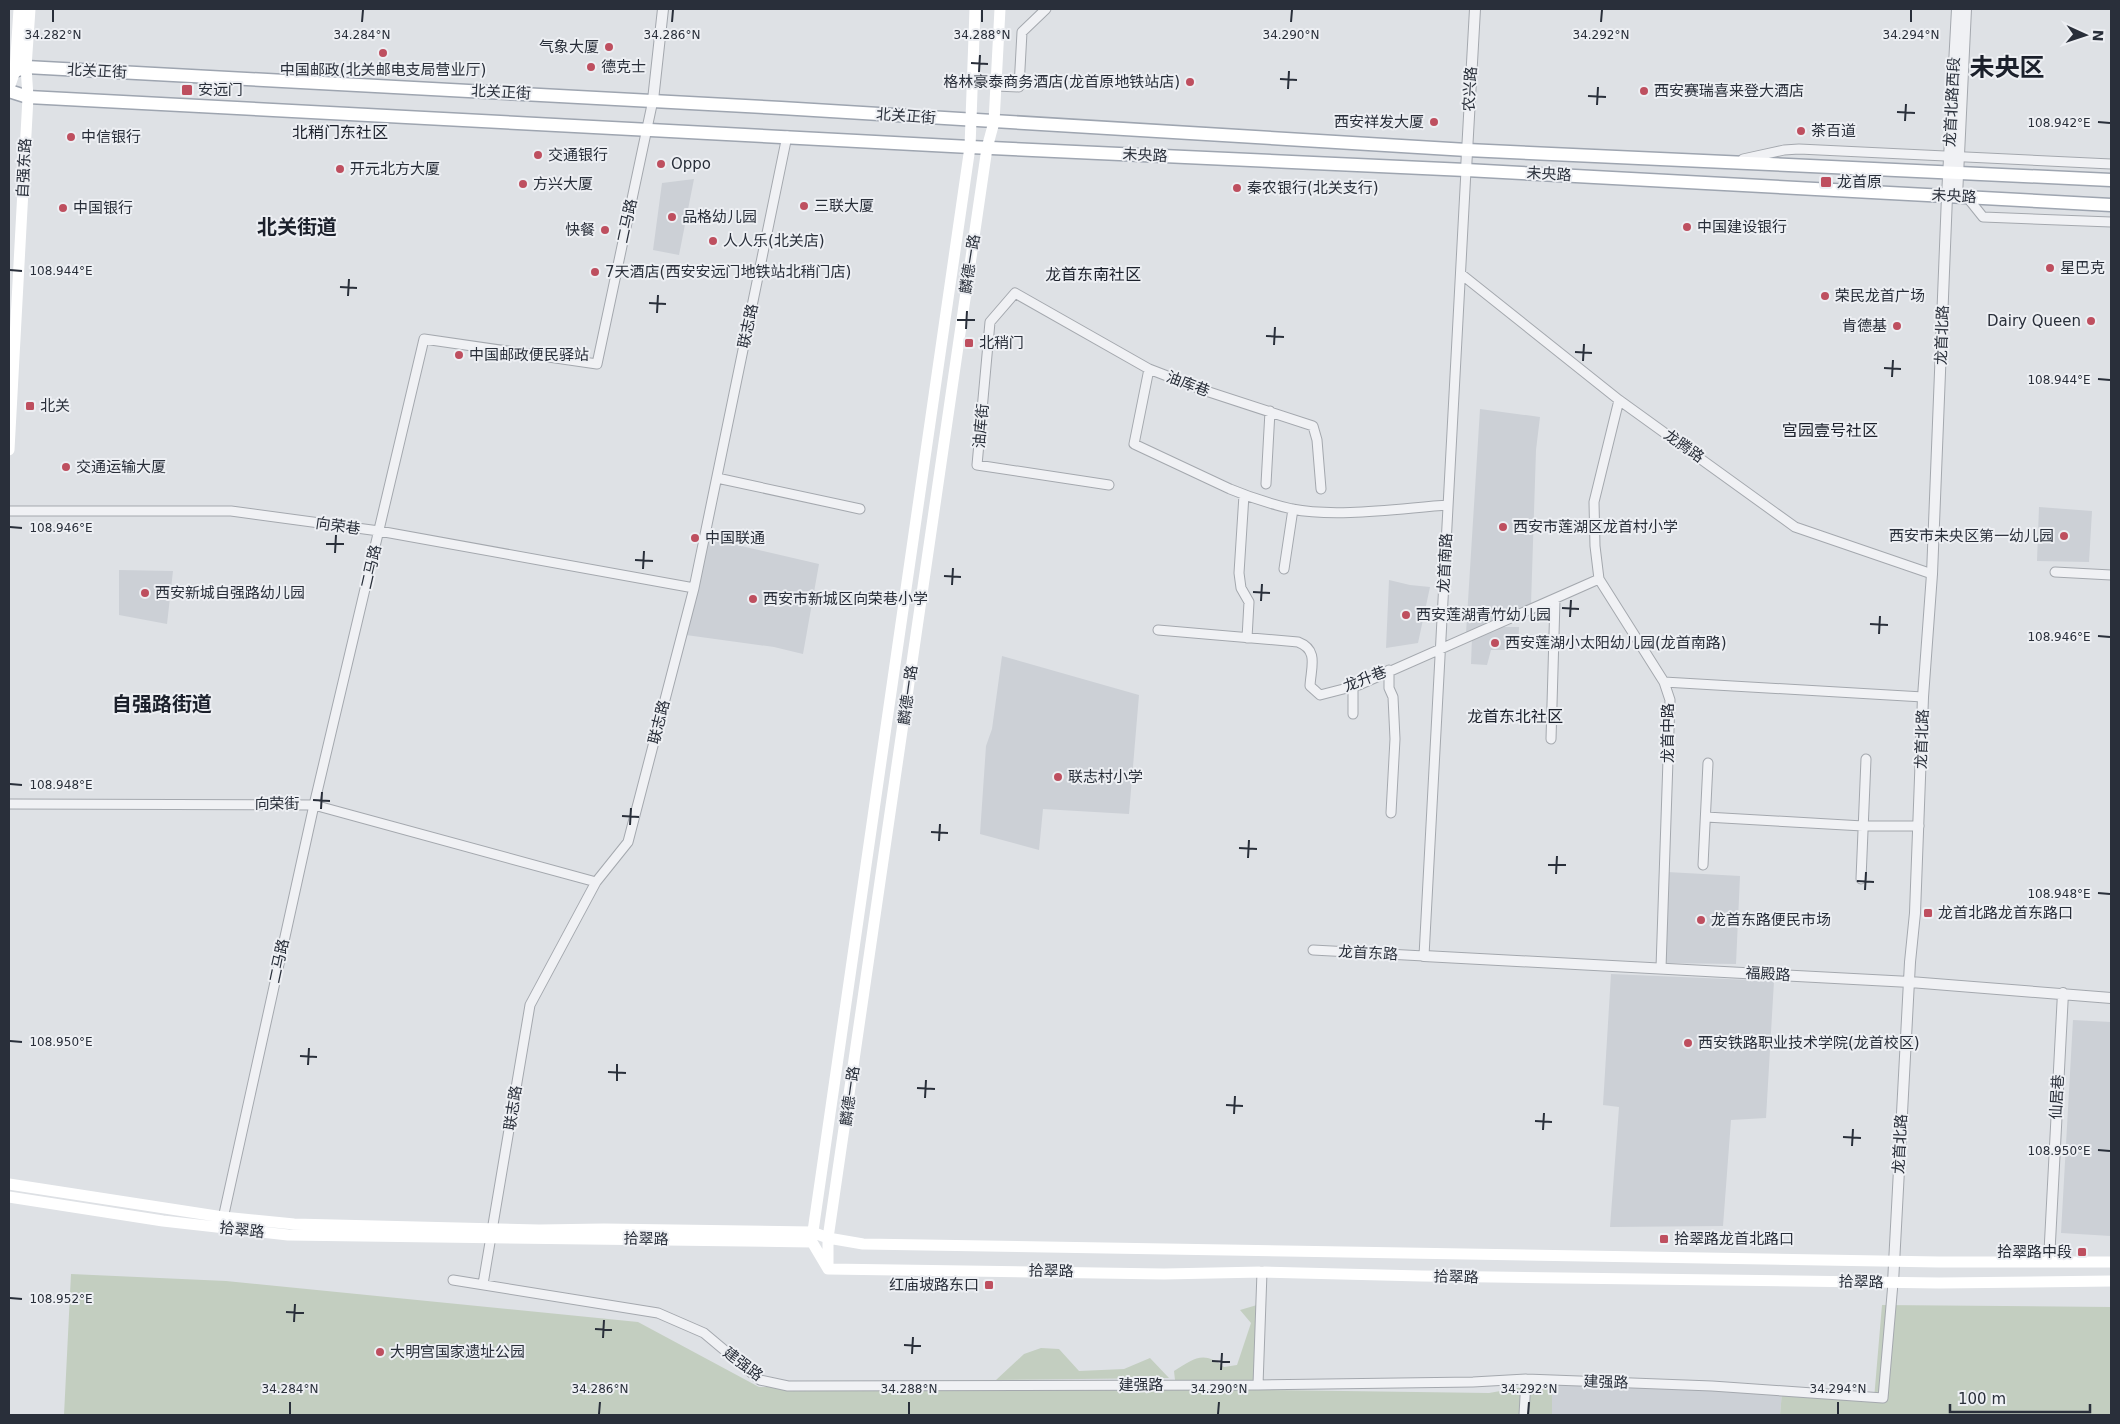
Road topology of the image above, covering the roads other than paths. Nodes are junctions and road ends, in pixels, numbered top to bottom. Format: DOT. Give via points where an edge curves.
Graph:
graph roads {
  1 [pos="19,9"];
  2 [pos="30,9"];
  3 [pos="663,9"];
  4 [pos="975,9"];
  5 [pos="1000,9"];
  6 [pos="1046,9"];
  7 [pos="1474,9"];
  8 [pos="1957,9"];
  9 [pos="1966,9"];
  10 [pos="17,69"];
  11 [pos="996,86"];
  12 [pos="9,89"];
  13 [pos="28,97"];
  14 [pos="653,100"];
  15 [pos="970,120"];
  16 [pos="994,122"];
  17 [pos="647,128"];
  18 [pos="787,136"];
  19 [pos="970,147"];
  20 [pos="987,148"];
  21 [pos="1467,150"];
  22 [pos="1954,156"];
  23 [pos="1725,162"];
  24 [pos="2111,164"];
  25 [pos="1466,170"];
  26 [pos="1953,174"];
  27 [pos="2111,180"];
  28 [pos="1957,196"];
  29 [pos="2111,205"];
  30 [pos="2111,222"];
  31 [pos="1461,274"];
  32 [pos="1015,293"];
  33 [pos="1149,369"];
  34 [pos="1619,400"];
  35 [pos="1270,411"];
  36 [pos="9,450"];
  37 [pos="717,478"];
  38 [pos="1109,484"];
  39 [pos="1266,484"];
  40 [pos="1321,489"];
  41 [pos="1244,495"];
  42 [pos="1448,505"];
  43 [pos="860,509"];
  44 [pos="1293,509"];
  45 [pos="9,511"];
  46 [pos="379,531"];
  47 [pos="1284,569"];
  48 [pos="2055,572"];
  49 [pos="1932,574"];
  50 [pos="2111,575"];
  51 [pos="1599,579"];
  52 [pos="694,588"];
  53 [pos="1555,600"];
  54 [pos="1158,630"];
  55 [pos="1247,638"];
  56 [pos="1440,648"];
  57 [pos="1389,670"];
  58 [pos="1664,682"];
  59 [pos="1353,686"];
  60 [pos="1923,697"];
  61 [pos="1353,714"];
  62 [pos="1551,739"];
  63 [pos="1866,759"];
  64 [pos="1708,763"];
  65 [pos="9,804"];
  66 [pos="314,805"];
  67 [pos="1391,813"];
  68 [pos="1706,817"];
  69 [pos="1863,826"];
  70 [pos="1919,826"];
  71 [pos="1703,865"];
  72 [pos="1862,879"];
  73 [pos="596,882"];
  74 [pos="1313,950"];
  75 [pos="1424,956"];
  76 [pos="1661,968"];
  77 [pos="1910,982"];
  78 [pos="2063,993"];
  79 [pos="2111,998"];
  80 [pos="9,1184"];
  81 [pos="9,1197"];
  82 [pos="222,1223"];
  83 [pos="491,1234"];
  84 [pos="812,1237"];
  85 [pos="828,1238"];
  86 [pos="1894,1260"];
  87 [pos="2048,1261"];
  88 [pos="2111,1262"];
  89 [pos="828,1269"];
  90 [pos="1262,1272"];
  91 [pos="454,1280"];
  92 [pos="2111,1281"];
  93 [pos="1893,1283"];
  94 [pos="483,1284"];
  95 [pos="1526,1379"];
  96 [pos="1258,1385"];
  97 [pos="1524,1415"];
  1 -- 10 [label="main road"];
  2 -- 10 [label="main road"];
  3 -- 14 [label="street"];
  4 -- 15 [label="main road, 麟德一路"];
  5 -- 11 [label="main road, 麟德一路"];
  6 -- 11 [label="street" via="1022,32 1019,87"];
  7 -- 21 [label="street, 农兴路"];
  8 -- 22 [label="street, 龙首北路西段"];
  9 -- 22 [label="street, 龙首北路西段"];
  10 -- 12 [label="main road"];
  10 -- 13 [label="main road, 自强东路"];
  10 -- 14 [label="main road, 北关正街"];
  11 -- 16 [label="main road, 麟德一路"];
  12 -- 13 [label="main road, 北关正街"];
  13 -- 17 [label="main road, 北关正街"];
  13 -- 36 [label="main road, 自强东路"];
  14 -- 15 [label="main road, 北关正街"];
  14 -- 17 [label="street, 二马路"];
  15 -- 16 [label="main road, 北关正街"];
  15 -- 19 [label="main road, 麟德一路"];
  16 -- 20 [label="main road, 麟德一路"];
  16 -- 21 [label="main road, 未央路"];
  17 -- 18 [label="main road, 北关正街"];
  17 -- 46 [label="street, 二马路" via="597,364 424,339"];
  18 -- 19 [label="main road, 北关正街"];
  18 -- 37 [label="street, 联志路"];
  19 -- 20 [label="main road, 北关正街"];
  19 -- 84 [label="main road, 麟德一路"];
  20 -- 25 [label="main road, 未央路"];
  20 -- 85 [label="main road, 麟德一路"];
  21 -- 23 [label="main road, 未央路"];
  21 -- 25 [label="street, 农兴路"];
  22 -- 23 [label="street" via="1799,149"];
  22 -- 24 [label="street"];
  22 -- 26 [label="street, 龙首北路西段"];
  23 -- 26 [label="main road, 未央路"];
  25 -- 28 [label="main road, 未央路"];
  25 -- 31 [label="street, 龙首南路"];
  26 -- 27 [label="main road, 未央路"];
  26 -- 28 [label="street, 龙首北路西段"];
  28 -- 29 [label="main road, 未央路"];
  28 -- 30 [label="street" via="1983,217"];
  28 -- 49 [label="street, 龙首北路"];
  31 -- 34 [label="street, 龙腾路"];
  31 -- 42 [label="street, 龙首南路"];
  32 -- 33 [label="street, 油库巷"];
  32 -- 38 [label="street, 油库街" via="990,322 977,465"];
  33 -- 35 [label="street, 油库巷"];
  33 -- 41 [label="street" via="1134,444"];
  34 -- 49 [label="street, 龙腾路" via="1795,527"];
  34 -- 51 [label="street, 龙首中路" via="1594,502"];
  35 -- 39 [label="street"];
  35 -- 40 [label="street, 油库巷" via="1314,428 1318,440"];
  37 -- 43 [label="street"];
  37 -- 52 [label="street, 联志路"];
  41 -- 44 [label="street"];
  41 -- 55 [label="street" via="1238,573 1241,588 1249,602"];
  42 -- 44 [label="street" via="1343,512"];
  42 -- 56 [label="street, 龙首南路"];
  44 -- 47 [label="street"];
  45 -- 46 [label="street, 向荣巷" via="231,511"];
  46 -- 52 [label="street, 向荣巷"];
  46 -- 66 [label="street, 二马路"];
  48 -- 50 [label="street"];
  49 -- 60 [label="street, 龙首北路"];
  51 -- 53 [label="street, 龙升巷"];
  51 -- 58 [label="street, 龙首中路"];
  52 -- 73 [label="street, 联志路" via="628,842"];
  53 -- 56 [label="street, 龙升巷"];
  53 -- 62 [label="street"];
  54 -- 55 [label="street, 龙升巷"];
  55 -- 59 [label="street, 龙升巷" via="1307,645 1312,656 1310,686 1320,695"];
  56 -- 57 [label="street, 龙升巷"];
  56 -- 75 [label="street, 龙首南路"];
  57 -- 59 [label="street, 龙升巷"];
  57 -- 67 [label="street" via="1389,688 1394,697"];
  58 -- 60 [label="street"];
  58 -- 76 [label="street, 龙首中路" via="1670,700 1670,719"];
  59 -- 61 [label="street"];
  60 -- 70 [label="street, 龙首北路"];
  63 -- 69 [label="street"];
  64 -- 68 [label="street"];
  65 -- 66 [label="street, 向荣街"];
  66 -- 73 [label="street, 向荣街"];
  66 -- 82 [label="street, 二马路"];
  68 -- 69 [label="street"];
  68 -- 71 [label="street"];
  69 -- 70 [label="street"];
  69 -- 72 [label="street"];
  70 -- 77 [label="street, 龙首北路"];
  73 -- 83 [label="street, 联志路" via="530,1005"];
  74 -- 75 [label="street, 龙首东路"];
  75 -- 76 [label="street, 福殿路"];
  76 -- 77 [label="street, 福殿路"];
  77 -- 78 [label="street, 福殿路"];
  77 -- 86 [label="street, 龙首北路"];
  78 -- 79 [label="street, 福殿路"];
  78 -- 87 [label="street, 仙居巷"];
  80 -- 82 [label="main road, 拾翠路"];
  81 -- 82 [label="main road, 拾翠路" via="101,1212"];
  82 -- 83 [label="main road, 拾翠路"];
  83 -- 84 [label="main road, 拾翠路"];
  83 -- 94 [label="street, 联志路"];
  84 -- 85 [label="main road, 拾翠路"];
  84 -- 89 [label="main road"];
  85 -- 86 [label="main road, 拾翠路" via="864,1244"];
  85 -- 89 [label="main road, 麟德一路"];
  86 -- 87 [label="main road, 拾翠路"];
  86 -- 93 [label="street, 龙首北路"];
  87 -- 88 [label="main road, 拾翠路"];
  89 -- 90 [label="main road, 拾翠路" via="1164,1274"];
  90 -- 93 [label="main road, 拾翠路"];
  90 -- 96 [label="street"];
  91 -- 94 [label="street, 建强路"];
  92 -- 93 [label="main road, 拾翠路"];
  93 -- 95 [label="street, 建强路" via="1882,1398 1712,1386"];
  94 -- 96 [label="street, 建强路" via="658,1313 704,1333 760,1380 788,1386"];
  95 -- 96 [label="street, 建强路"];
  95 -- 97 [label="street"];
}
